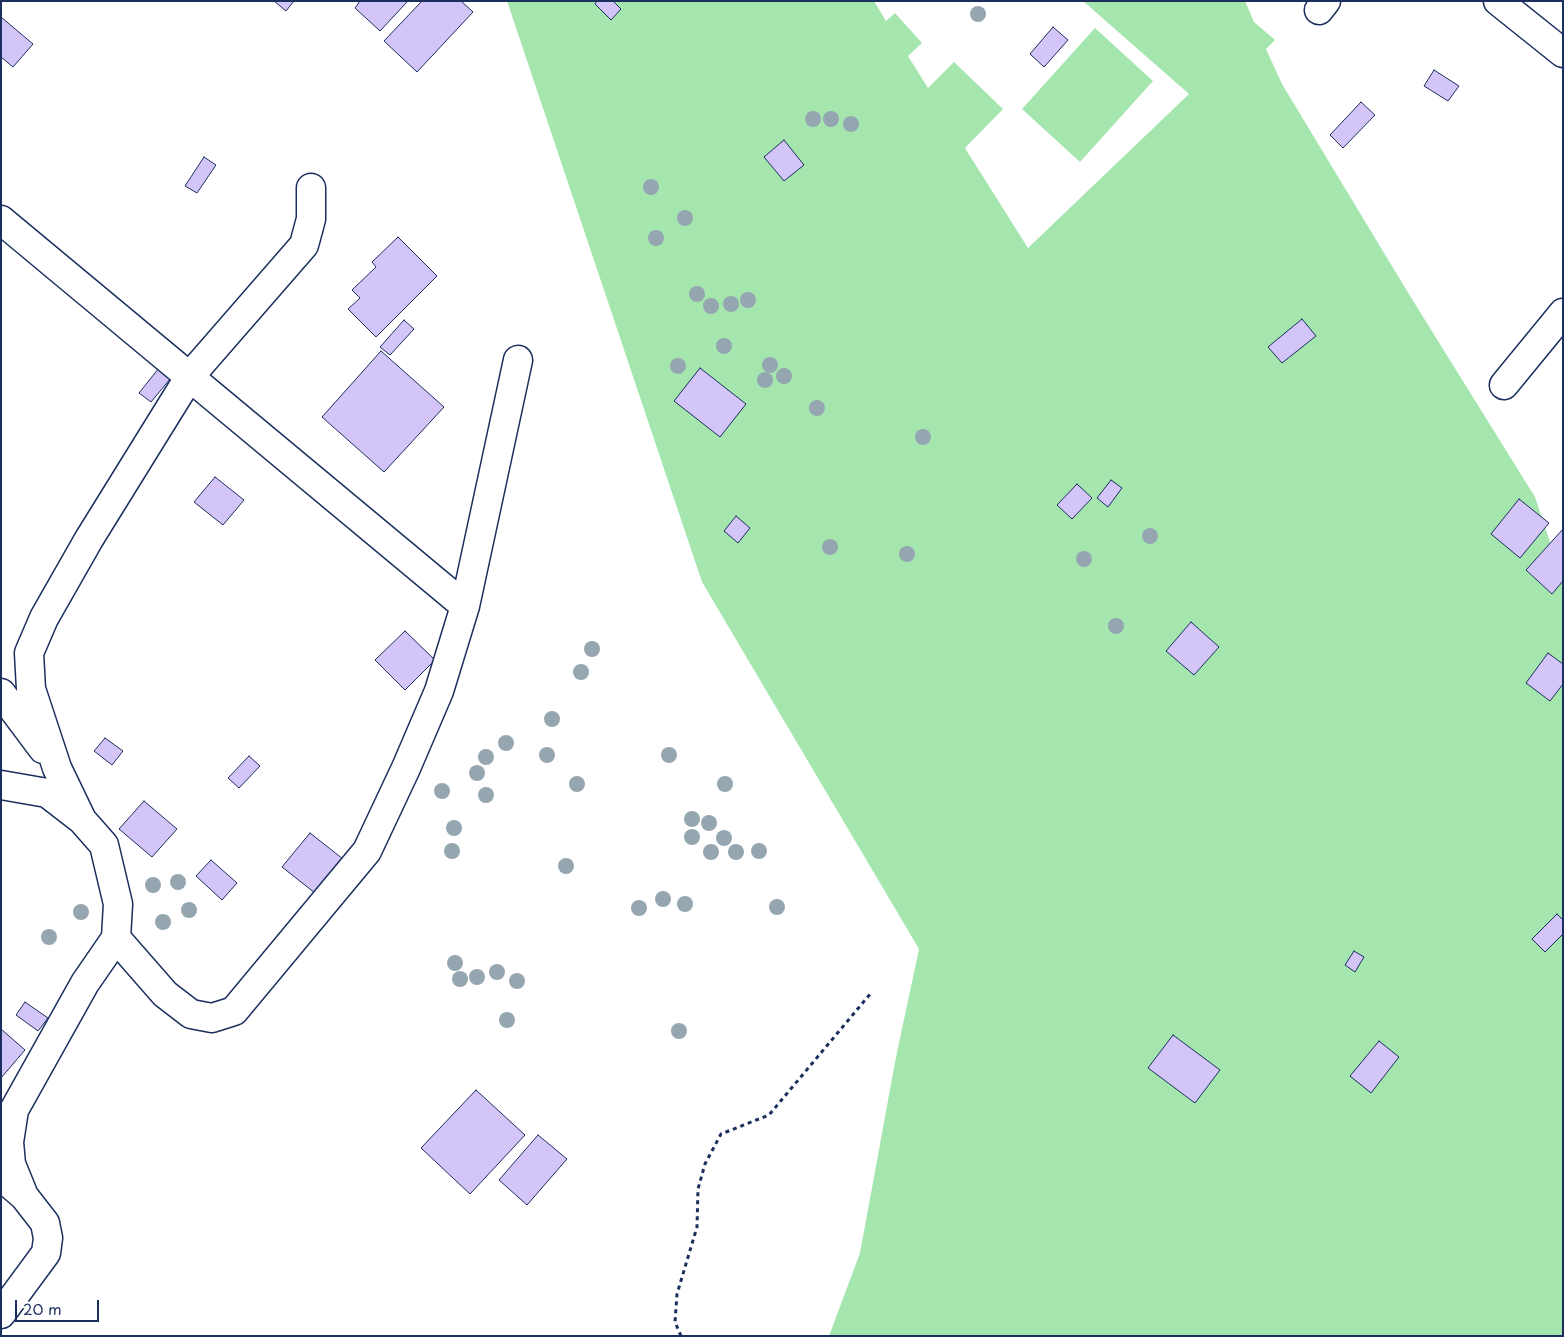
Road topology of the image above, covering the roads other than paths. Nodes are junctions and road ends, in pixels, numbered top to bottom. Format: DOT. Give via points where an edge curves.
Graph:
graph roads {
  1 [pos="1498,1"];
  2 [pos="1563,53"];
  3 [pos="311,188"];
  4 [pos="1,220"];
  5 [pos="1563,313"];
  6 [pos="518,360"];
  7 [pos="190,376"];
  8 [pos="1504,385"];
  9 [pos="465,606"];
  10 [pos="1,693"];
  11 [pos="57,768"];
  12 [pos="1,785"];
  13 [pos="82,820"];
  14 [pos="116,938"];
  15 [pos="1,1177"];
  16 [pos="24,1196"];
  17 [pos="1,1314"];
  1 -- 2 [label="street"];
  3 -- 7 [label="street" via="311,219 304,245"];
  4 -- 7 [label="street"];
  5 -- 8 [label="street"];
  6 -- 9 [label="street"];
  7 -- 9 [label="street"];
  7 -- 11 [label="street" via="89,539 44,618 29,653 31,689"];
  9 -- 14 [label="street" via="439,691 367,851 234,1012 212,1018 191,1014 165,994"];
  10 -- 11 [label="street"];
  11 -- 13 [label="street"];
  12 -- 13 [label="street" via="47,793"];
  13 -- 14 [label="street" via="104,845 118,904"];
  14 -- 16 [label="street" via="85,983 14,1110 9,1142 11,1164"];
  15 -- 16 [label="street"];
  16 -- 17 [label="street" via="45,1223 46,1253"];
}
